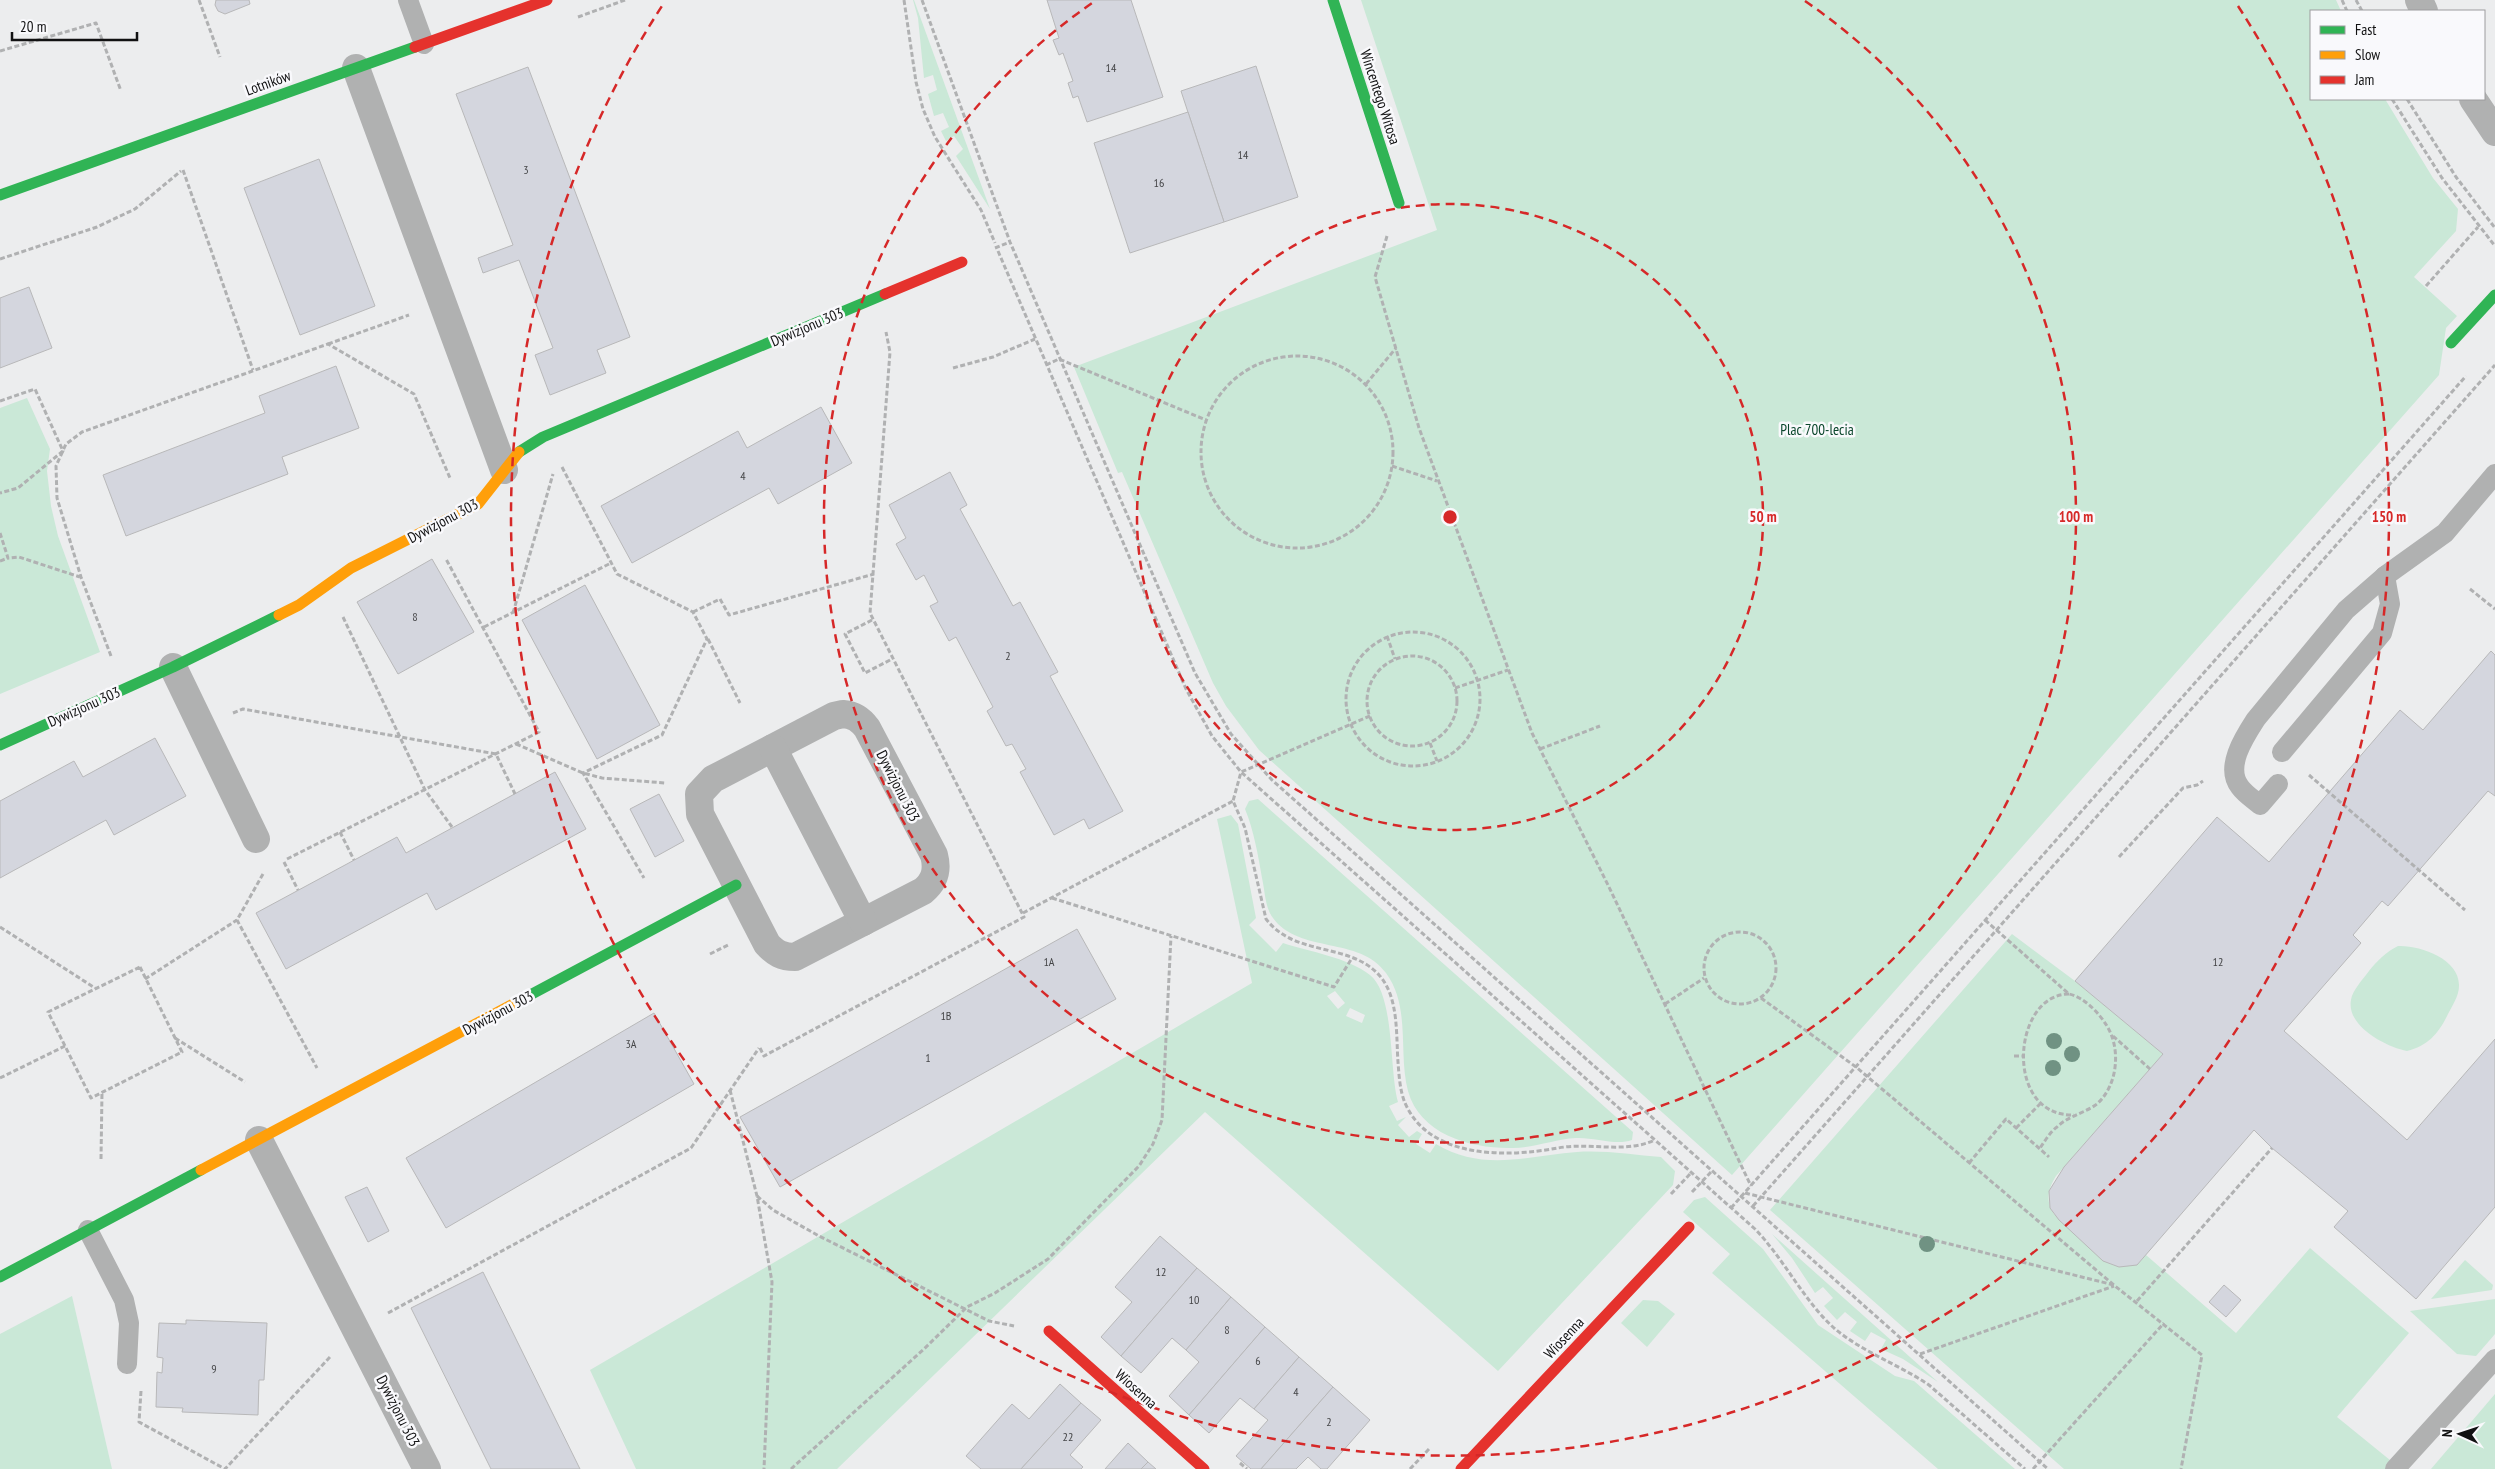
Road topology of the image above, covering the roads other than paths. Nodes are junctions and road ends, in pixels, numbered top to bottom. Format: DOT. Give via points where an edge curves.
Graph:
graph roads {
  1 [pos="408,0"];
  2 [pos="547,0"];
  3 [pos="1333,0"];
  4 [pos="424,44"];
  5 [pos="356,68"];
  6 [pos="2474,100"];
  7 [pos="2495,132"];
  8 [pos="0,195"];
  9 [pos="1399,203"];
  10 [pos="962,262"];
  11 [pos="2495,295"];
  12 [pos="2451,343"];
  13 [pos="504,470"];
  14 [pos="2495,474"];
  15 [pos="2385,576"];
  16 [pos="173,667"];
  17 [pos="0,745"];
  18 [pos="773,748"];
  19 [pos="2282,752"];
  20 [pos="2278,784"];
  21 [pos="256,840"];
  22 [pos="736,885"];
  23 [pos="862,922"];
  24 [pos="259,1140"];
  25 [pos="1689,1227"];
  26 [pos="88,1230"];
  27 [pos="0,1277"];
  28 [pos="1049,1331"];
  29 [pos="2495,1359"];
  30 [pos="127,1364"];
  31 [pos="427,1469"];
  32 [pos="1204,1469"];
  33 [pos="1461,1469"];
  34 [pos="2395,1469"];
  1 -- 4 [label="lane"];
  2 -- 4 [label="street, Lotników"];
  3 -- 9 [label="street, Wincentego Witosa"];
  4 -- 5 [label="street, Lotników"];
  5 -- 8 [label="street, Lotników"];
  5 -- 13 [label="street"];
  6 -- 7 [label="street"];
  10 -- 13 [label="street, Dywizjonu 303" via="543,437 525,447"];
  11 -- 12 [label="street"];
  13 -- 16 [label="street, Dywizjonu 303" via="478,504 352,568 299,605"];
  14 -- 15 [label="lane" via="2445,533"];
  15 -- 19 [label="lane" via="2390,604 2382,634"];
  15 -- 20 [label="lane" via="2346,610 2243,738 2236,761 2235,778 2239,786 2260,806"];
  16 -- 17 [label="street, Dywizjonu 303"];
  16 -- 21 [label="street"];
  18 -- 22 [label="street, Dywizjonu 303" via="712,779 699,794 700,814"];
  18 -- 23 [label="street"];
  18 -- 23 [label="street, Dywizjonu 303" via="834,716 852,715 861,720 929,847 937,866 930,885"];
  22 -- 23 [label="street, Dywizjonu 303" via="767,944 784,956 795,957"];
  22 -- 24 [label="street, Dywizjonu 303"];
  24 -- 26 [label="street, Dywizjonu 303"];
  24 -- 31 [label="street, Dywizjonu 303"];
  25 -- 33 [label="street, Wiosenna"];
  26 -- 27 [label="street, Dywizjonu 303"];
  26 -- 30 [label="lane" via="124,1300 129,1323"];
  28 -- 32 [label="street, Wiosenna"];
  29 -- 34 [label="lane"];
}
